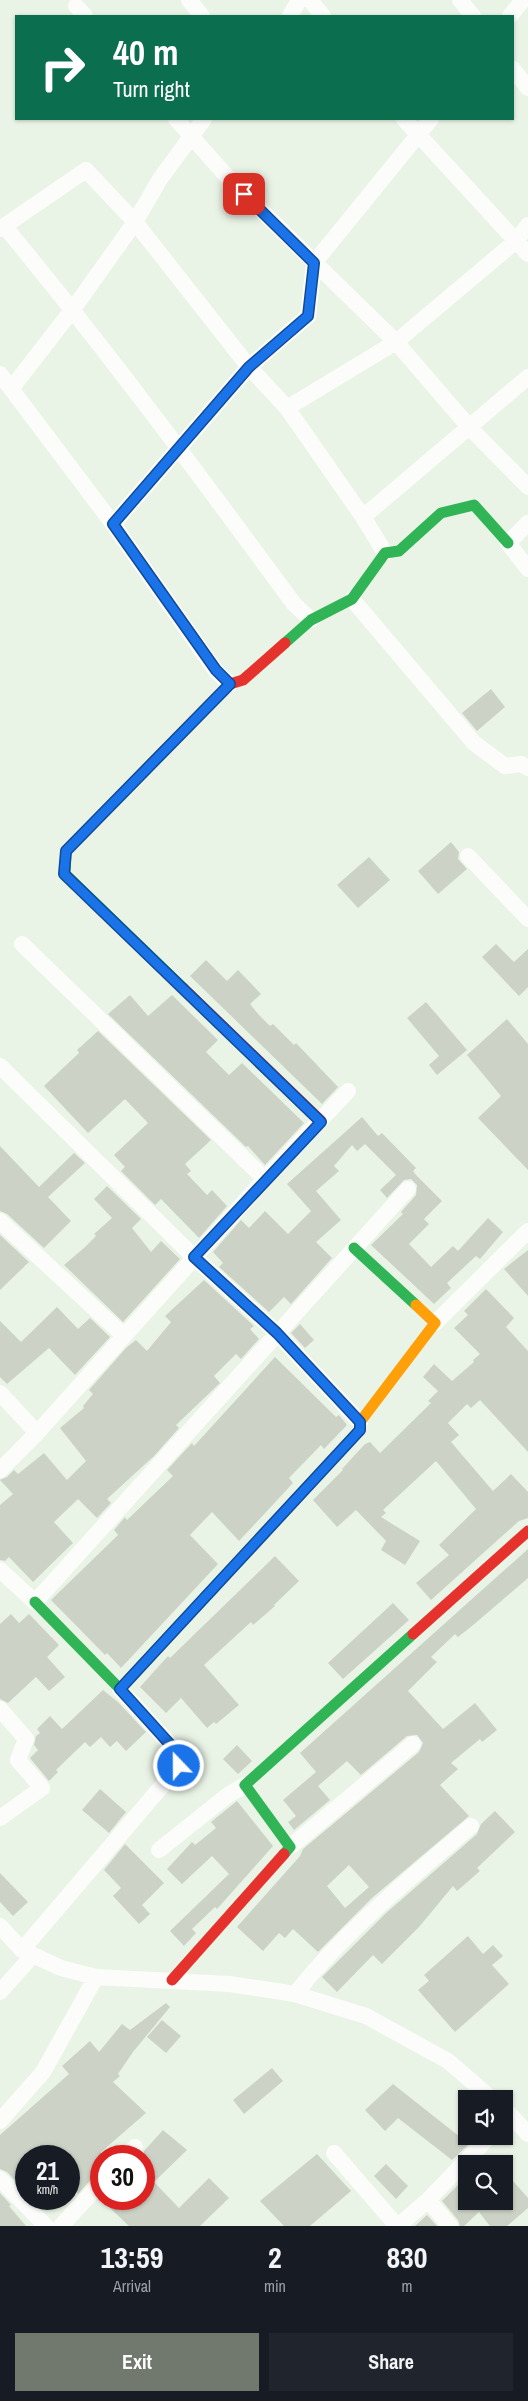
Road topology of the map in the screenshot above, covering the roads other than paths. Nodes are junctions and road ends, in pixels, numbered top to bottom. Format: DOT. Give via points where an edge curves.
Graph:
graph roads {
  1 [pos="188,0"];
  2 [pos="300,0"];
  3 [pos="310,0"];
  4 [pos="460,0"];
  5 [pos="523,0"];
  6 [pos="201,15"];
  7 [pos="291,15"];
  8 [pos="322,15"];
  9 [pos="472,15"];
  10 [pos="511,15"];
  11 [pos="514,70"];
  12 [pos="528,88"];
  13 [pos="177,120"];
  14 [pos="203,120"];
  15 [pos="405,120"];
  16 [pos="430,120"];
  17 [pos="418,136"];
  18 [pos="192,138"];
  19 [pos="135,222"];
  20 [pos="528,225"];
  21 [pos="3,228"];
  22 [pos="516,241"];
  23 [pos="528,254"];
  24 [pos="314,263"];
  25 [pos="73,309"];
  26 [pos="396,342"];
  27 [pos="249,367"];
  28 [pos="0,374"];
  29 [pos="528,377"];
  30 [pos="11,389"];
  31 [pos="286,408"];
  32 [pos="470,428"];
  33 [pos="179,446"];
  34 [pos="528,487"];
  35 [pos="364,517"];
  36 [pos="113,524"];
  37 [pos="528,524"];
  38 [pos="508,543"];
  39 [pos="384,553"];
  40 [pos="528,569"];
  41 [pos="352,599"];
  42 [pos="311,620"];
  43 [pos="230,684"];
  44 [pos="528,768"];
  45 [pos="468,856"];
  46 [pos="528,919"];
  47 [pos="22,944"];
  48 [pos="0,1066"];
  49 [pos="348,1091"];
  50 [pos="321,1122"];
  51 [pos="265,1179"];
  52 [pos="408,1189"];
  53 [pos="0,1221"];
  54 [pos="528,1231"];
  55 [pos="354,1248"];
  56 [pos="194,1257"];
  57 [pos="435,1323"];
  58 [pos="277,1333"];
  59 [pos="123,1335"];
  60 [pos="0,1393"];
  61 [pos="360,1422"];
  62 [pos="37,1433"];
  63 [pos="0,1470"];
  64 [pos="528,1531"];
  65 [pos="0,1570"];
  66 [pos="35,1602"];
  67 [pos="120,1689"];
  68 [pos="0,1708"];
  69 [pos="413,1744"];
  70 [pos="245,1785"];
  71 [pos="0,1818"];
  72 [pos="471,1826"];
  73 [pos="290,1847"];
  74 [pos="159,1850"];
  75 [pos="0,1926"];
  76 [pos="28,1952"];
  77 [pos="96,1977"];
  78 [pos="172,1980"];
  79 [pos="0,1992"];
  80 [pos="295,1994"];
  81 [pos="482,2090"];
  82 [pos="0,2121"];
  83 [pos="513,2121"];
  84 [pos="528,2134"];
  85 [pos="481,2145"];
  86 [pos="334,2153"];
  87 [pos="0,2179"];
  88 [pos="90,2195"];
  89 [pos="428,2200"];
  90 [pos="46,2226"];
  91 [pos="61,2226"];
  92 [pos="398,2226"];
  93 [pos="450,2226"];
  1 -- 6 [label="street"];
  2 -- 7 [label="street"];
  3 -- 8 [label="street"];
  4 -- 9 [label="street"];
  5 -- 10 [label="street"];
  11 -- 12 [label="street"];
  13 -- 18 [label="street"];
  14 -- 18 [label="street"];
  15 -- 17 [label="street"];
  16 -- 17 [label="street"];
  17 -- 22 [label="street"];
  17 -- 24 [label="street"];
  18 -- 19 [label="street" via="160,180"];
  18 -- 24 [label="street"];
  19 -- 21 [label="street" via="86,170"];
  19 -- 25 [label="street"];
  19 -- 27 [label="street"];
  20 -- 22 [label="street"];
  21 -- 25 [label="street"];
  22 -- 23 [label="street"];
  22 -- 26 [label="street"];
  24 -- 26 [label="street"];
  24 -- 27 [label="street" via="308,316"];
  25 -- 30 [label="street"];
  25 -- 33 [label="street"];
  26 -- 31 [label="street"];
  26 -- 32 [label="street"];
  27 -- 31 [label="street"];
  27 -- 33 [label="street"];
  28 -- 30 [label="street"];
  29 -- 32 [label="street"];
  30 -- 36 [label="street"];
  31 -- 35 [label="street"];
  32 -- 34 [label="street"];
  32 -- 35 [label="street"];
  33 -- 36 [label="street"];
  33 -- 42 [label="street" via="294,604"];
  35 -- 39 [label="street"];
  36 -- 43 [label="street" via="216,670"];
  37 -- 38 [label="street"];
  38 -- 39 [label="street" via="474,505 441,513 399,551"];
  38 -- 40 [label="street"];
  39 -- 41 [label="street"];
  41 -- 42 [label="street"];
  41 -- 44 [label="street" via="474,743 505,766 521,764"];
  42 -- 43 [label="street" via="243,680"];
  43 -- 50 [label="street" via="66,851 64,874"];
  45 -- 46 [label="street"];
  47 -- 51 [label="street"];
  48 -- 56 [label="street"];
  49 -- 50 [label="street"];
  50 -- 51 [label="street"];
  51 -- 56 [label="street"];
  52 -- 55 [label="street"];
  53 -- 59 [label="street"];
  54 -- 57 [label="street"];
  55 -- 57 [label="street"];
  55 -- 58 [label="street"];
  56 -- 58 [label="street"];
  56 -- 59 [label="street"];
  57 -- 61 [label="street"];
  58 -- 61 [label="street"];
  58 -- 66 [label="street"];
  59 -- 62 [label="street"];
  60 -- 62 [label="street"];
  61 -- 67 [label="street" via="360,1430"];
  62 -- 63 [label="street"];
  64 -- 70 [label="street"];
  65 -- 66 [label="street"];
  66 -- 67 [label="street"];
  67 -- 76 [label="street" via="176,1751 179,1766"];
  68 -- 71 [label="street" via="26,1739 18,1760 42,1788"];
  69 -- 73 [label="street"];
  70 -- 73 [label="street"];
  70 -- 74 [label="street"];
  72 -- 80 [label="street" via="382,1902 315,1968"];
  73 -- 78 [label="street"];
  75 -- 76 [label="street"];
  76 -- 77 [label="street" via="61,1968"];
  76 -- 79 [label="street"];
  77 -- 78 [label="street"];
  77 -- 82 [label="street" via="44,2072"];
  78 -- 80 [label="street" via="230,1984"];
  80 -- 81 [label="street" via="366,2016 448,2061"];
  83 -- 84 [label="street"];
  85 -- 89 [label="street"];
  86 -- 92 [label="street"];
  87 -- 90 [label="street"];
  88 -- 91 [label="street"];
  89 -- 92 [label="street"];
  89 -- 93 [label="street"];
}
